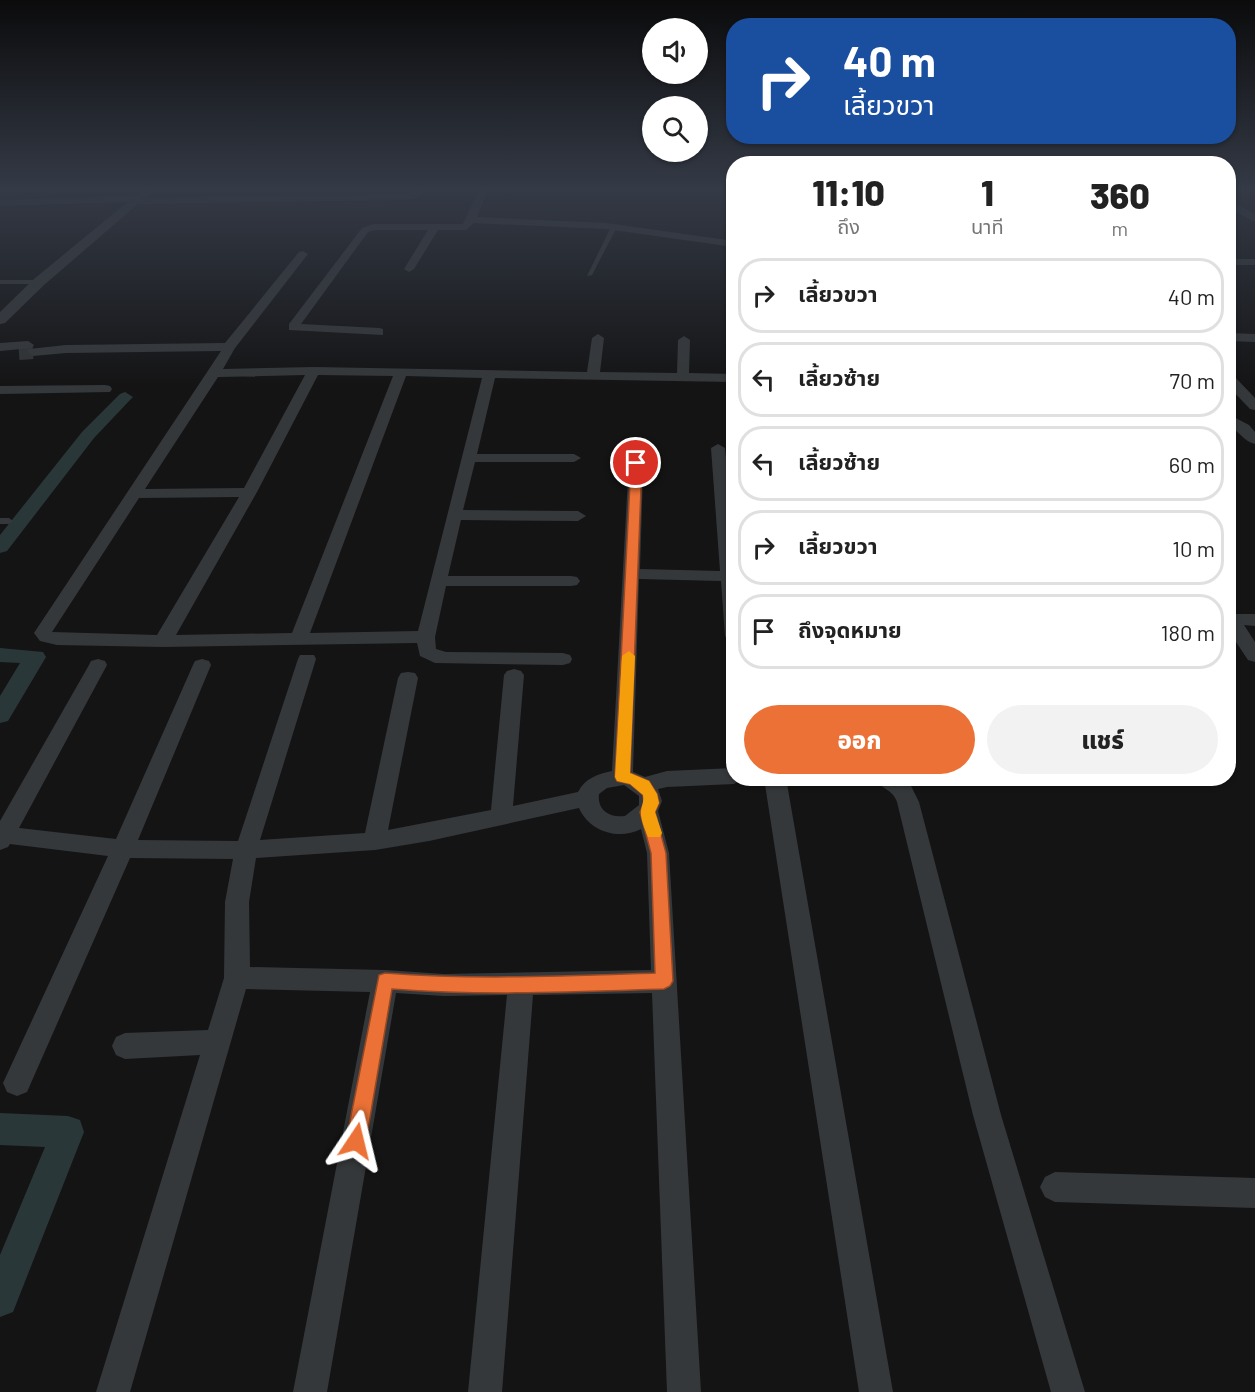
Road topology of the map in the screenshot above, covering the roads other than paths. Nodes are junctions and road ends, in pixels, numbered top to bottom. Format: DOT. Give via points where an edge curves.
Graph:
graph roads {
  1 [pos="70,256"];
  2 [pos="301,256"];
  3 [pos="346,256"];
  4 [pos="417,256"];
  5 [pos="599,256"];
  6 [pos="1236,262"];
  7 [pos="1255,262"];
  8 [pos="410,268"];
  9 [pos="589,275"];
  10 [pos="0,282"];
  11 [pos="39,282"];
  12 [pos="0,320"];
  13 [pos="379,332"];
  14 [pos="598,338"];
  15 [pos="1236,338"];
  16 [pos="1255,338"];
  17 [pos="684,340"];
  18 [pos="0,346"];
  19 [pos="229,347"];
  20 [pos="29,349"];
  21 [pos="0,353"];
  22 [pos="314,371"];
  23 [pos="401,372"];
  24 [pos="214,373"];
  25 [pos="490,373"];
  26 [pos="592,374"];
  27 [pos="683,376"];
  28 [pos="726,378"];
  29 [pos="1236,386"];
  30 [pos="105,388"];
  31 [pos="0,390"];
  32 [pos="1236,406"];
  33 [pos="1255,406"];
  34 [pos="1236,422"];
  35 [pos="1250,428"];
  36 [pos="1255,440"];
  37 [pos="637,441"];
  38 [pos="718,448"];
  39 [pos="469,458"];
  40 [pos="574,458"];
  41 [pos="249,492"];
  42 [pos="133,494"];
  43 [pos="455,515"];
  44 [pos="578,516"];
  45 [pos="726,527"];
  46 [pos="633,574"];
  47 [pos="726,576"];
  48 [pos="438,581"];
  49 [pos="571,581"];
  50 [pos="1236,618"];
  51 [pos="1255,620"];
  52 [pos="1236,628"];
  53 [pos="426,637"];
  54 [pos="164,641"];
  55 [pos="303,649"];
  56 [pos="1255,656"];
  57 [pos="563,659"];
  58 [pos="98,665"];
  59 [pos="202,665"];
  60 [pos="514,675"];
  61 [pos="408,678"];
  62 [pos="726,776"];
  63 [pos="622,777"];
  64 [pos="776,786"];
  65 [pos="900,786"];
  66 [pos="587,798"];
  67 [pos="646,799"];
  68 [pos="501,817"];
  69 [pos="1,836"];
  70 [pos="375,841"];
  71 [pos="123,849"];
  72 [pos="246,850"];
  73 [pos="237,978"];
  74 [pos="385,981"];
  75 [pos="664,981"];
  76 [pos="521,985"];
  77 [pos="218,1042"];
  78 [pos="125,1046"];
  79 [pos="17,1083"];
  80 [pos="1055,1187"];
  81 [pos="1255,1193"];
  82 [pos="113,1392"];
  83 [pos="310,1392"];
  84 [pos="485,1392"];
  85 [pos="684,1392"];
  86 [pos="876,1392"];
  87 [pos="1068,1392"];
  1 -- 11 [label="street"];
  2 -- 19 [label="street"];
  3 -- 13 [label="street" via="293,327"];
  4 -- 8 [label="street"];
  5 -- 9 [label="lane"];
  6 -- 7 [label="street"];
  10 -- 11 [label="lane"];
  11 -- 12 [label="street"];
  14 -- 26 [label="street"];
  15 -- 16 [label="street"];
  17 -- 27 [label="street"];
  18 -- 20 [label="street"];
  19 -- 20 [label="street"];
  19 -- 24 [label="street"];
  20 -- 21 [label="street"];
  22 -- 23 [label="street"];
  22 -- 24 [label="street"];
  22 -- 41 [label="street"];
  23 -- 25 [label="street"];
  23 -- 55 [label="street"];
  24 -- 42 [label="street"];
  25 -- 26 [label="street"];
  25 -- 39 [label="street"];
  26 -- 27 [label="street"];
  27 -- 28 [label="street"];
  29 -- 33 [label="street"];
  30 -- 31 [label="street"];
  32 -- 33 [label="street"];
  34 -- 35 [label="street"];
  35 -- 36 [label="street"];
  37 -- 46 [label="street"];
  38 -- 45 [label="street"];
  39 -- 40 [label="street"];
  39 -- 43 [label="street"];
  41 -- 42 [label="street"];
  41 -- 54 [label="street"];
  42 -- 54 [label="street" via="43,633 57,639"];
  43 -- 44 [label="street"];
  43 -- 48 [label="street"];
  46 -- 47 [label="street"];
  46 -- 63 [label="street"];
  48 -- 49 [label="street"];
  48 -- 53 [label="street"];
  50 -- 51 [label="street"];
  52 -- 56 [label="street"];
  53 -- 55 [label="street"];
  53 -- 57 [label="street" via="427,652 435,657"];
  54 -- 55 [label="street"];
  55 -- 72 [label="street"];
  58 -- 69 [label="street"];
  59 -- 71 [label="street"];
  60 -- 68 [label="street"];
  61 -- 70 [label="street"];
  62 -- 67 [label="street" via="667,779"];
  63 -- 66 [label="street" via="599,782"];
  63 -- 67 [label="street" via="634,779"];
  64 -- 86 [label="street"];
  65 -- 87 [label="street" via="908,802 987,1115"];
  66 -- 67 [label="street" via="593,816 609,824 628,825 640,820"];
  66 -- 68 [label="street"];
  67 -- 75 [label="street" via="658,853"];
  68 -- 70 [label="street"];
  69 -- 71 [label="street"];
  70 -- 72 [label="street"];
  71 -- 72 [label="street"];
  71 -- 79 [label="street"];
  72 -- 73 [label="street" via="237,902"];
  73 -- 74 [label="street"];
  73 -- 77 [label="street"];
  74 -- 76 [label="street"];
  74 -- 83 [label="street"];
  75 -- 76 [label="street"];
  75 -- 85 [label="street"];
  76 -- 84 [label="street"];
  77 -- 78 [label="street"];
  77 -- 82 [label="street"];
  80 -- 81 [label="street"];
}
